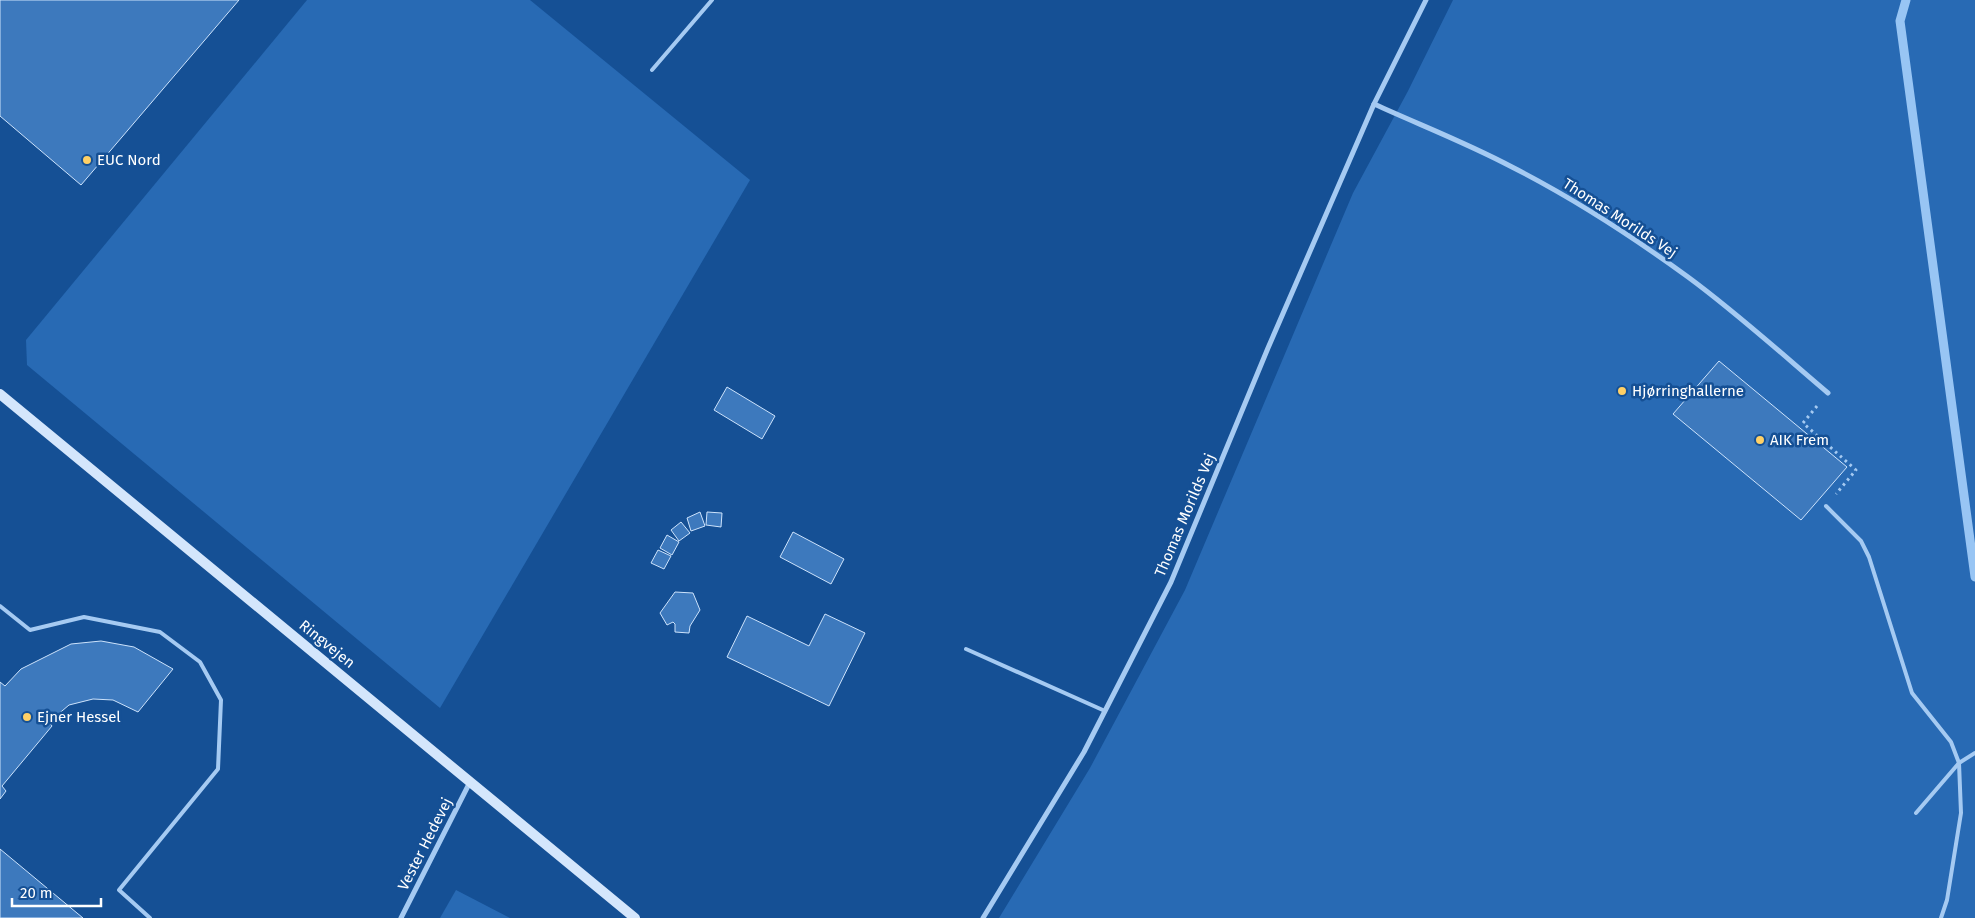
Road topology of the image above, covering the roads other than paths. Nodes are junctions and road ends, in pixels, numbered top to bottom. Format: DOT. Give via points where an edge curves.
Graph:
graph roads {
  1 [pos="712,0"];
  2 [pos="1426,0"];
  3 [pos="652,70"];
  4 [pos="1374,104"];
  5 [pos="1828,393"];
  6 [pos="0,394"];
  7 [pos="1826,506"];
  8 [pos="0,606"];
  9 [pos="966,649"];
  10 [pos="1105,711"];
  11 [pos="1975,753"];
  12 [pos="1959,763"];
  13 [pos="471,781"];
  14 [pos="1916,813"];
  15 [pos="150,918"];
  16 [pos="401,918"];
  17 [pos="635,918"];
  18 [pos="983,918"];
  19 [pos="1941,918"];
  1 -- 3 [label="lane"];
  2 -- 4 [label="street, Thomas Morilds Vej"];
  4 -- 5 [label="street, Thomas Morilds Vej" via="1511,166 1623,233 1696,283"];
  4 -- 10 [label="street, Thomas Morilds Vej" via="1268,348 1172,582"];
  6 -- 13 [label="main road, Ringvejen"];
  7 -- 12 [label="lane" via="1861,541 1912,693 1951,742"];
  8 -- 15 [label="lane" via="30,630 84,617 160,632 200,662 221,700 218,769 119,890"];
  9 -- 10 [label="lane"];
  10 -- 18 [label="street, Thomas Morilds Vej" via="1084,752"];
  11 -- 12 [label="lane"];
  12 -- 14 [label="lane"];
  12 -- 19 [label="lane" via="1961,813 1947,900"];
  13 -- 16 [label="street, Vester Hedevej"];
  13 -- 17 [label="main road, Ringvejen"];
}
